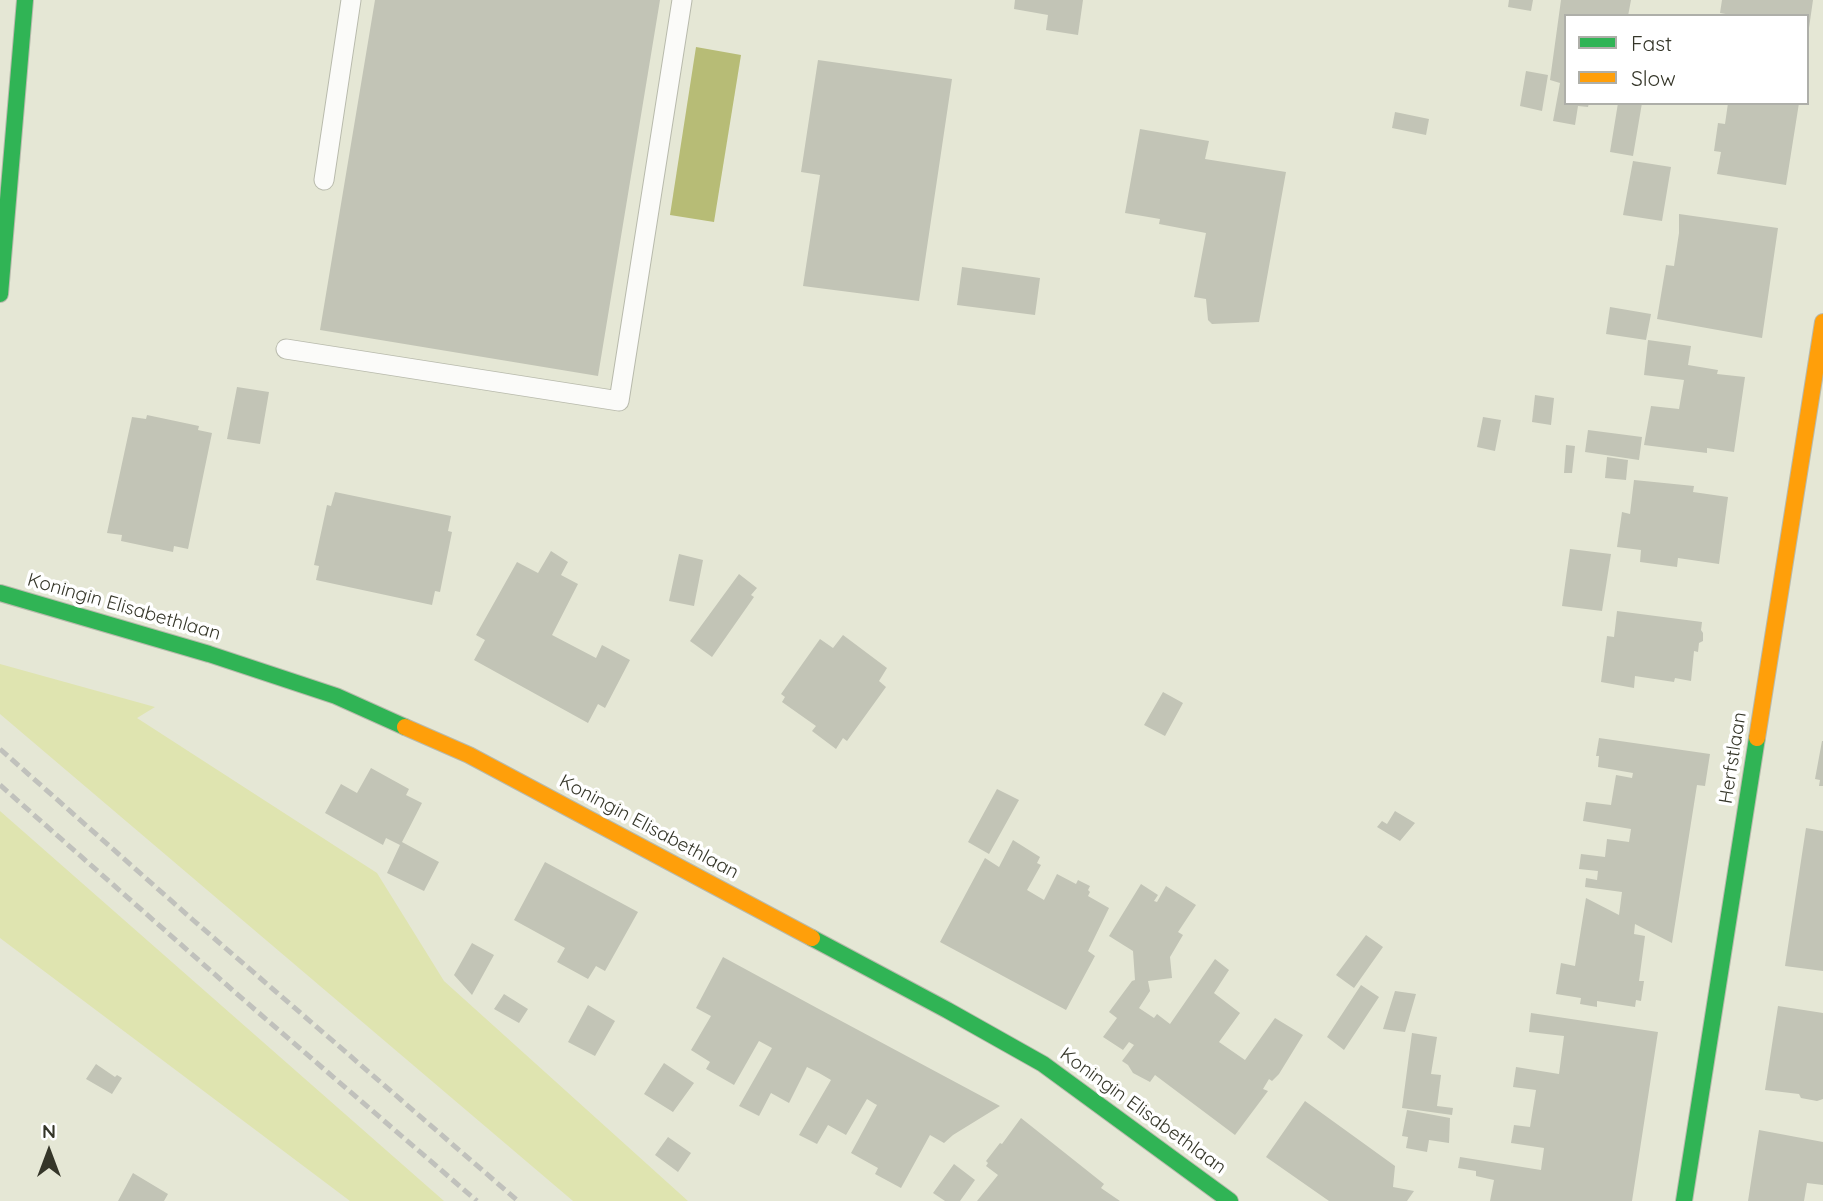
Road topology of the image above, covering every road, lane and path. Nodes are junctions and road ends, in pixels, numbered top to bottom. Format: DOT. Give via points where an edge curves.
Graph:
graph roads {
  1 [pos="25,0"];
  2 [pos="351,0"];
  3 [pos="681,0"];
  4 [pos="324,180"];
  5 [pos="0,294"];
  6 [pos="1823,322"];
  7 [pos="286,349"];
  8 [pos="0,593"];
  9 [pos="1230,1201"];
  10 [pos="1684,1201"];
  1 -- 5 [label="street"];
  2 -- 4 [label="lane"];
  3 -- 7 [label="lane" via="619,401"];
  6 -- 10 [label="street, Herfstlaan"];
  8 -- 9 [label="street, Koningin Elisabethlaan" via="336,696 469,755 1043,1064"];
}
